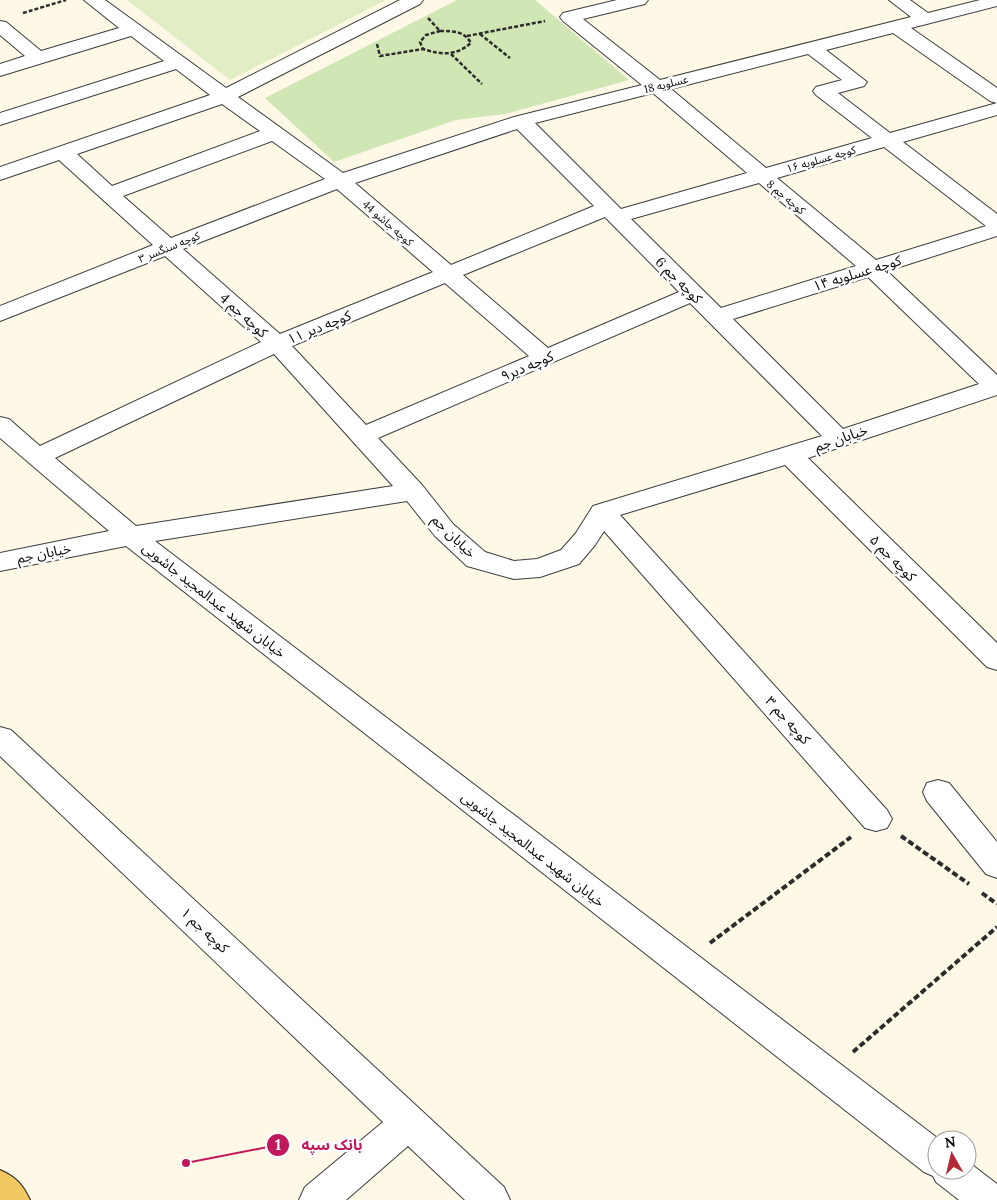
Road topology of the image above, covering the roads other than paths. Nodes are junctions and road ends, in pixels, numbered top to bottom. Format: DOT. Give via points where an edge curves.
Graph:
graph roads {
  1 [pos="92,0"];
  2 [pos="414,0"];
  3 [pos="639,0"];
  4 [pos="898,0"];
  5 [pos="997,0"];
  6 [pos="925,19"];
  7 [pos="0,26"];
  8 [pos="896,26"];
  9 [pos="132,30"];
  10 [pos="812,48"];
  11 [pos="39,59"];
  12 [pos="177,62"];
  13 [pos="0,70"];
  14 [pos="656,86"];
  15 [pos="223,97"];
  16 [pos="997,98"];
  17 [pos="997,109"];
  18 [pos="0,119"];
  19 [pos="521,121"];
  20 [pos="274,133"];
  21 [pos="887,140"];
  22 [pos="63,153"];
  23 [pos="0,174"];
  24 [pos="760,176"];
  25 [pos="339,180"];
  26 [pos="109,194"];
  27 [pos="612,212"];
  28 [pos="997,224"];
  29 [pos="997,229"];
  30 [pos="168,247"];
  31 [pos="872,268"];
  32 [pos="448,274"];
  33 [pos="692,294"];
  34 [pos="0,314"];
  35 [pos="716,317"];
  36 [pos="277,344"];
  37 [pos="546,358"];
  38 [pos="996,387"];
  39 [pos="0,425"];
  40 [pos="362,436"];
  41 [pos="838,438"];
  42 [pos="790,455"];
  43 [pos="37,458"];
  44 [pos="413,491"];
  45 [pos="602,512"];
  46 [pos="131,536"];
  47 [pos="0,562"];
  48 [pos="997,660"];
  49 [pos="0,738"];
  50 [pos="938,792"];
  51 [pos="876,819"];
  52 [pos="997,865"];
  53 [pos="409,1122"];
  54 [pos="927,1152"];
  55 [pos="963,1180"];
  56 [pos="0,1188"];
  57 [pos="11,1200"];
  58 [pos="318,1200"];
  59 [pos="491,1200"];
  60 [pos="988,1200"];
  1 -- 9 [label="street, کوچه جاشو 44"];
  2 -- 15 [label="street"];
  3 -- 14 [label="street, کوچه جم 8" via="569,17"];
  4 -- 6 [label="street"];
  5 -- 6 [label="street, عسلویه 18"];
  6 -- 8 [label="street, عسلویه 18"];
  7 -- 11 [label="street"];
  8 -- 10 [label="street, عسلویه 18"];
  8 -- 16 [label="street"];
  9 -- 11 [label="street"];
  9 -- 12 [label="street, کوچه جاشو 44"];
  10 -- 14 [label="street, عسلویه 18"];
  10 -- 21 [label="street" via="857,82 823,91"];
  11 -- 13 [label="street"];
  12 -- 15 [label="street, کوچه جاشو 44"];
  12 -- 18 [label="street"];
  14 -- 19 [label="street, عسلویه 18"];
  14 -- 24 [label="street, کوچه جم 8"];
  15 -- 20 [label="street, کوچه جاشو 44"];
  15 -- 22 [label="street"];
  17 -- 21 [label="street, کوچه عسلویه ۱۶"];
  19 -- 25 [label="street, عسلویه 18"];
  19 -- 27 [label="street, کوچه جم 6"];
  20 -- 25 [label="street, کوچه جاشو 44"];
  20 -- 26 [label="street"];
  21 -- 24 [label="street, کوچه عسلویه ۱۶"];
  21 -- 28 [label="street"];
  22 -- 23 [label="street"];
  22 -- 26 [label="street, کوچه جم 4"];
  24 -- 27 [label="street, کوچه عسلویه ۱۶"];
  24 -- 31 [label="street, کوچه جم 8"];
  25 -- 30 [label="street, کوچه سنگسر ۳"];
  25 -- 32 [label="street, کوچه جاشو 44"];
  26 -- 30 [label="street, کوچه جم 4"];
  27 -- 32 [label="street, کوچه دیر ۱۱"];
  27 -- 33 [label="street, کوچه جم 6"];
  29 -- 31 [label="street, کوچه عسلویه ۱۴"];
  30 -- 34 [label="street, کوچه سنگسر ۳"];
  30 -- 36 [label="street, کوچه جم 4"];
  31 -- 35 [label="street, کوچه عسلویه ۱۴"];
  31 -- 38 [label="street, کوچه جم 8"];
  32 -- 36 [label="street, کوچه دیر ۱۱"];
  32 -- 37 [label="street, کوچه جاشو 44"];
  33 -- 35 [label="street, کوچه جم 6"];
  33 -- 37 [label="street, کوچه دیر۹"];
  35 -- 41 [label="street, کوچه جم 6"];
  36 -- 40 [label="street, کوچه جم 4"];
  36 -- 43 [label="street, کوچه دیر ۱۱"];
  37 -- 40 [label="street, کوچه دیر۹"];
  38 -- 41 [label="street, خیابان جم"];
  39 -- 43 [label="street, خیابان شهید عبدالمجید جاشویی"];
  40 -- 44 [label="street, کوچه جم 4"];
  41 -- 42 [label="street, خیابان جم"];
  42 -- 45 [label="street, خیابان جم"];
  42 -- 48 [label="street, کوچه جم ۵"];
  43 -- 46 [label="street, خیابان شهید عبدالمجید جاشویی"];
  44 -- 45 [label="street, خیابان جم" via="444,530 476,559 514,570 540,568 570,557 586,539"];
  44 -- 46 [label="street, خیابان جم"];
  45 -- 51 [label="street, کوچه جم ۳"];
  46 -- 47 [label="street, خیابان جم"];
  46 -- 54 [label="street, خیابان شهید عبدالمجید جاشویی"];
  49 -- 53 [label="street, کوچه جم ۱"];
  50 -- 52 [label="street"];
  53 -- 58 [label="street"];
  53 -- 59 [label="street, کوچه جم ۱"];
  55 -- 60 [label="street"];
  56 -- 57 [label="main road"];
}
